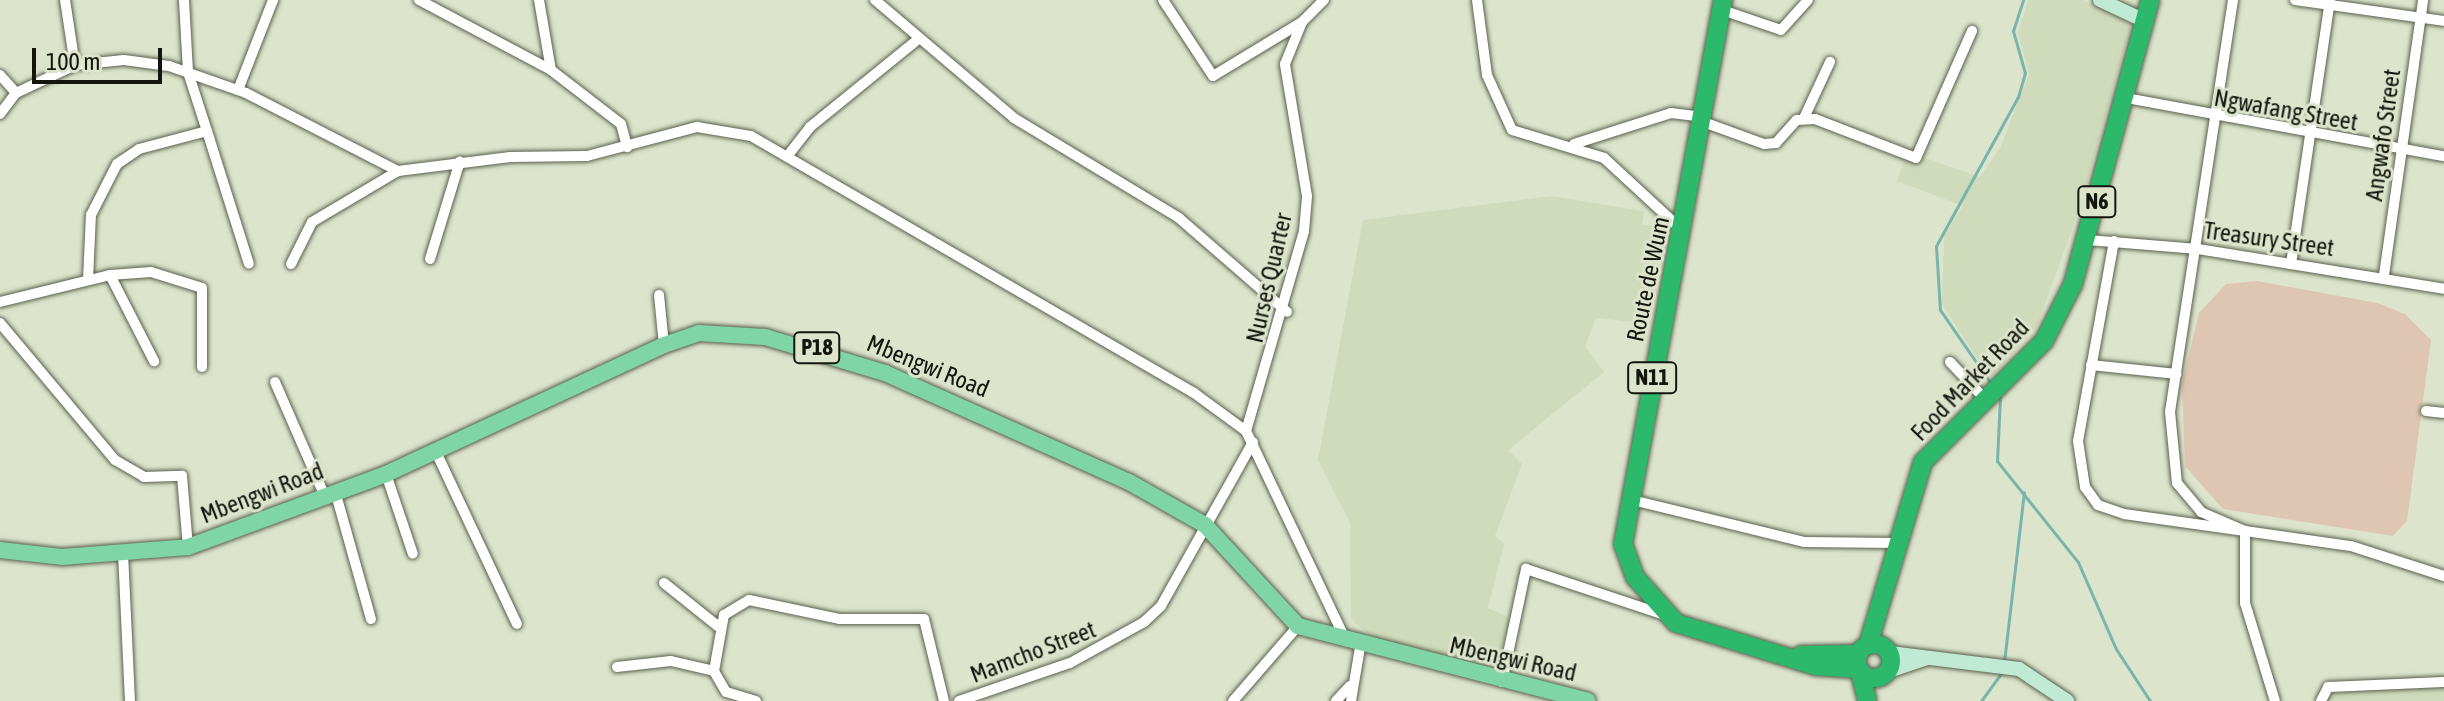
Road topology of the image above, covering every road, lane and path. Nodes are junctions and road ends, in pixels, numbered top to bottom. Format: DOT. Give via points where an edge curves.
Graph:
graph roads {
  1 [pos="65,0"];
  2 [pos="184,0"];
  3 [pos="273,0"];
  4 [pos="419,0"];
  5 [pos="539,0"];
  6 [pos="875,0"];
  7 [pos="1163,0"];
  8 [pos="1324,0"];
  9 [pos="1477,0"];
  10 [pos="1808,0"];
  11 [pos="2100,0"];
  12 [pos="2150,0"];
  13 [pos="2233,0"];
  14 [pos="2295,0"];
  15 [pos="2423,0"];
  16 [pos="2330,3"];
  17 [pos="1722,5"];
  18 [pos="2420,18"];
  19 [pos="2143,20"];
  20 [pos="2444,21"];
  21 [pos="1302,22"];
  22 [pos="1972,31"];
  23 [pos="916,41"];
  24 [pos="1830,62"];
  25 [pos="75,65"];
  26 [pos="551,70"];
  27 [pos="188,72"];
  28 [pos="0,75"];
  29 [pos="238,90"];
  30 [pos="16,93"];
  31 [pos="2121,97"];
  32 [pos="0,114"];
  33 [pos="1804,118"];
  34 [pos="1706,120"];
  35 [pos="2218,120"];
  36 [pos="207,131"];
  37 [pos="2308,133"];
  38 [pos="1574,144"];
  39 [pos="627,147"];
  40 [pos="2400,151"];
  41 [pos="789,154"];
  42 [pos="2444,156"];
  43 [pos="460,161"];
  44 [pos="398,171"];
  45 [pos="1682,230"];
  46 [pos="2088,240"];
  47 [pos="2114,241"];
  48 [pos="2198,249"];
  49 [pos="430,259"];
  50 [pos="249,264"];
  51 [pos="291,264"];
  52 [pos="2291,264"];
  53 [pos="110,275"];
  54 [pos="2384,275"];
  55 [pos="88,280"];
  56 [pos="2444,289"];
  57 [pos="659,295"];
  58 [pos="0,302"];
  59 [pos="1287,312"];
  60 [pos="0,323"];
  61 [pos="664,345"];
  62 [pos="154,361"];
  63 [pos="1950,362"];
  64 [pos="2091,365"];
  65 [pos="202,367"];
  66 [pos="2177,374"];
  67 [pos="275,382"];
  68 [pos="1992,391"];
  69 [pos="2426,411"];
  70 [pos="2444,413"];
  71 [pos="1246,431"];
  72 [pos="1253,442"];
  73 [pos="436,452"];
  74 [pos="386,474"];
  75 [pos="329,493"];
  76 [pos="1626,498"];
  77 [pos="1205,525"];
  78 [pos="2245,531"];
  79 [pos="1896,543"];
  80 [pos="188,547"];
  81 [pos="0,550"];
  82 [pos="123,553"];
  83 [pos="413,554"];
  84 [pos="2444,576"];
  85 [pos="664,583"];
  86 [pos="1883,610"];
  87 [pos="1662,614"];
  88 [pos="371,619"];
  89 [pos="517,624"];
  90 [pos="1298,626"];
  91 [pos="719,627"];
  92 [pos="1353,645"];
  93 [pos="1861,660"];
  94 [pos="1888,662"];
  95 [pos="617,667"];
  96 [pos="714,671"];
  97 [pos="1502,682"];
  98 [pos="2444,682"];
  99 [pos="1350,686"];
  100 [pos="1580,700"];
  101 [pos="130,701"];
  102 [pos="756,701"];
  103 [pos="944,701"];
  104 [pos="959,701"];
  105 [pos="1233,701"];
  106 [pos="1336,701"];
  107 [pos="1351,701"];
  108 [pos="1867,701"];
  109 [pos="1876,701"];
  110 [pos="2067,701"];
  111 [pos="2275,701"];
  112 [pos="2321,701"];
  1 -- 25 [label="street"];
  2 -- 27 [label="street"];
  3 -- 29 [label="street"];
  4 -- 26 [label="street"];
  5 -- 26 [label="street"];
  6 -- 23 [label="street"];
  7 -- 21 [label="street" via="1213,76"];
  8 -- 21 [label="street, Nurses Quarter"];
  9 -- 38 [label="street" via="1487,75 1503,116 1518,133"];
  10 -- 17 [label="street" via="1781,30"];
  11 -- 19 [label="main road"];
  12 -- 19 [label="highway, Food Market Road / N6"];
  13 -- 35 [label="street"];
  14 -- 16 [label="street"];
  15 -- 18 [label="street, Angwafo Street"];
  16 -- 18 [label="street"];
  16 -- 37 [label="street"];
  17 -- 34 [label="highway, Route de Wum / N11"];
  18 -- 20 [label="street"];
  18 -- 40 [label="street, Angwafo Street"];
  19 -- 31 [label="highway, Food Market Road / N6"];
  21 -- 59 [label="street, Nurses Quarter" via="1284,80 1307,196"];
  22 -- 33 [label="street" via="1916,158"];
  23 -- 41 [label="street" via="810,127"];
  23 -- 59 [label="street" via="1014,118 1179,218"];
  24 -- 33 [label="street"];
  25 -- 27 [label="street" via="124,60"];
  25 -- 30 [label="street"];
  26 -- 39 [label="street" via="621,124"];
  27 -- 29 [label="street"];
  27 -- 36 [label="street"];
  28 -- 30 [label="street"];
  29 -- 44 [label="street"];
  30 -- 32 [label="street"];
  31 -- 35 [label="street, Ngwafang Street"];
  31 -- 46 [label="highway, Food Market Road / N6"];
  33 -- 34 [label="street" via="1764,144"];
  34 -- 38 [label="street" via="1671,113"];
  34 -- 45 [label="highway, Route de Wum / N11"];
  35 -- 37 [label="street, Ngwafang Street"];
  35 -- 48 [label="street"];
  36 -- 50 [label="street"];
  36 -- 55 [label="street" via="139,149 117,164 91,215"];
  37 -- 40 [label="street, Ngwafang Street"];
  37 -- 52 [label="street"];
  38 -- 45 [label="street" via="1645,190"];
  39 -- 41 [label="street" via="676,131 723,127"];
  39 -- 43 [label="street" via="587,156"];
  40 -- 42 [label="street, Ngwafang Street"];
  40 -- 54 [label="street, Angwafo Street"];
  41 -- 71 [label="street" via="939,251 1194,393"];
  43 -- 44 [label="street"];
  43 -- 49 [label="street"];
  44 -- 51 [label="street" via="312,222"];
  45 -- 76 [label="highway, Route de Wum / N11"];
  46 -- 47 [label="street, Treasury Street"];
  46 -- 68 [label="highway, Food Market Road / N6" via="2053,328"];
  47 -- 48 [label="street, Treasury Street"];
  47 -- 64 [label="street"];
  48 -- 52 [label="street, Treasury Street"];
  48 -- 66 [label="street"];
  52 -- 54 [label="street, Treasury Street"];
  53 -- 55 [label="street"];
  53 -- 62 [label="street"];
  53 -- 65 [label="street" via="151,272 202,288"];
  54 -- 56 [label="street, Treasury Street"];
  55 -- 58 [label="street"];
  57 -- 61 [label="street"];
  59 -- 71 [label="street, Nurses Quarter"];
  60 -- 80 [label="street" via="115,460 144,477 182,476"];
  61 -- 73 [label="main road, Mbengwi Road / P18"];
  61 -- 77 [label="main road, Mbengwi Road / P18" via="713,333 821,349 1078,455"];
  63 -- 68 [label="street"];
  64 -- 66 [label="street"];
  64 -- 78 [label="street" via="2078,441 2085,487 2098,505"];
  66 -- 78 [label="street" via="2169,451 2177,483 2201,512"];
  67 -- 75 [label="street"];
  68 -- 79 [label="highway, Food Market Road / N6" via="1923,462"];
  69 -- 70 [label="street"];
  71 -- 72 [label="street"];
  72 -- 77 [label="street"];
  72 -- 92 [label="street"];
  73 -- 74 [label="main road, Mbengwi Road / P18"];
  73 -- 89 [label="street"];
  74 -- 75 [label="main road, Mbengwi Road / P18"];
  74 -- 83 [label="street"];
  75 -- 80 [label="main road, Mbengwi Road / P18"];
  75 -- 88 [label="street"];
  76 -- 79 [label="street" via="1805,542"];
  76 -- 87 [label="highway, Route de Wum / N11" via="1626,562"];
  77 -- 90 [label="main road, Mbengwi Road / P18"];
  77 -- 104 [label="street, Mamcho Street" via="1144,622 1070,663"];
  78 -- 84 [label="street" via="2351,546"];
  78 -- 111 [label="street" via="2245,603"];
  79 -- 86 [label="highway, Food Market Road / N6"];
  80 -- 82 [label="main road, Mbengwi Road / P18"];
  81 -- 82 [label="main road, Mbengwi Road / P18"];
  82 -- 101 [label="street"];
  85 -- 91 [label="street"];
  86 -- 93 [label="highway, Food Market Road / N6"];
  86 -- 94 [label="highway, Food Market Road / N6"];
  87 -- 93 [label="highway" via="1711,637 1788,657"];
  87 -- 97 [label="street" via="1526,569"];
  90 -- 92 [label="main road, Mbengwi Road / P18"];
  90 -- 105 [label="street"];
  91 -- 96 [label="street"];
  91 -- 103 [label="street, Mamcho Street" via="731,606 749,600 839,619 924,619"];
  92 -- 97 [label="main road, Mbengwi Road / P18"];
  92 -- 99 [label="street"];
  93 -- 94 [label="highway"];
  93 -- 94 [label="highway" via="1870,678"];
  93 -- 108 [label="highway"];
  94 -- 109 [label="highway, N6"];
  94 -- 110 [label="main road" via="1928,658 2019,669"];
  95 -- 96 [label="street" via="671,661"];
  96 -- 102 [label="street" via="726,692"];
  97 -- 100 [label="main road, Mbengwi Road / P18"];
  98 -- 112 [label="street" via="2328,687"];
  99 -- 106 [label="street"];
  99 -- 107 [label="street"];
}
